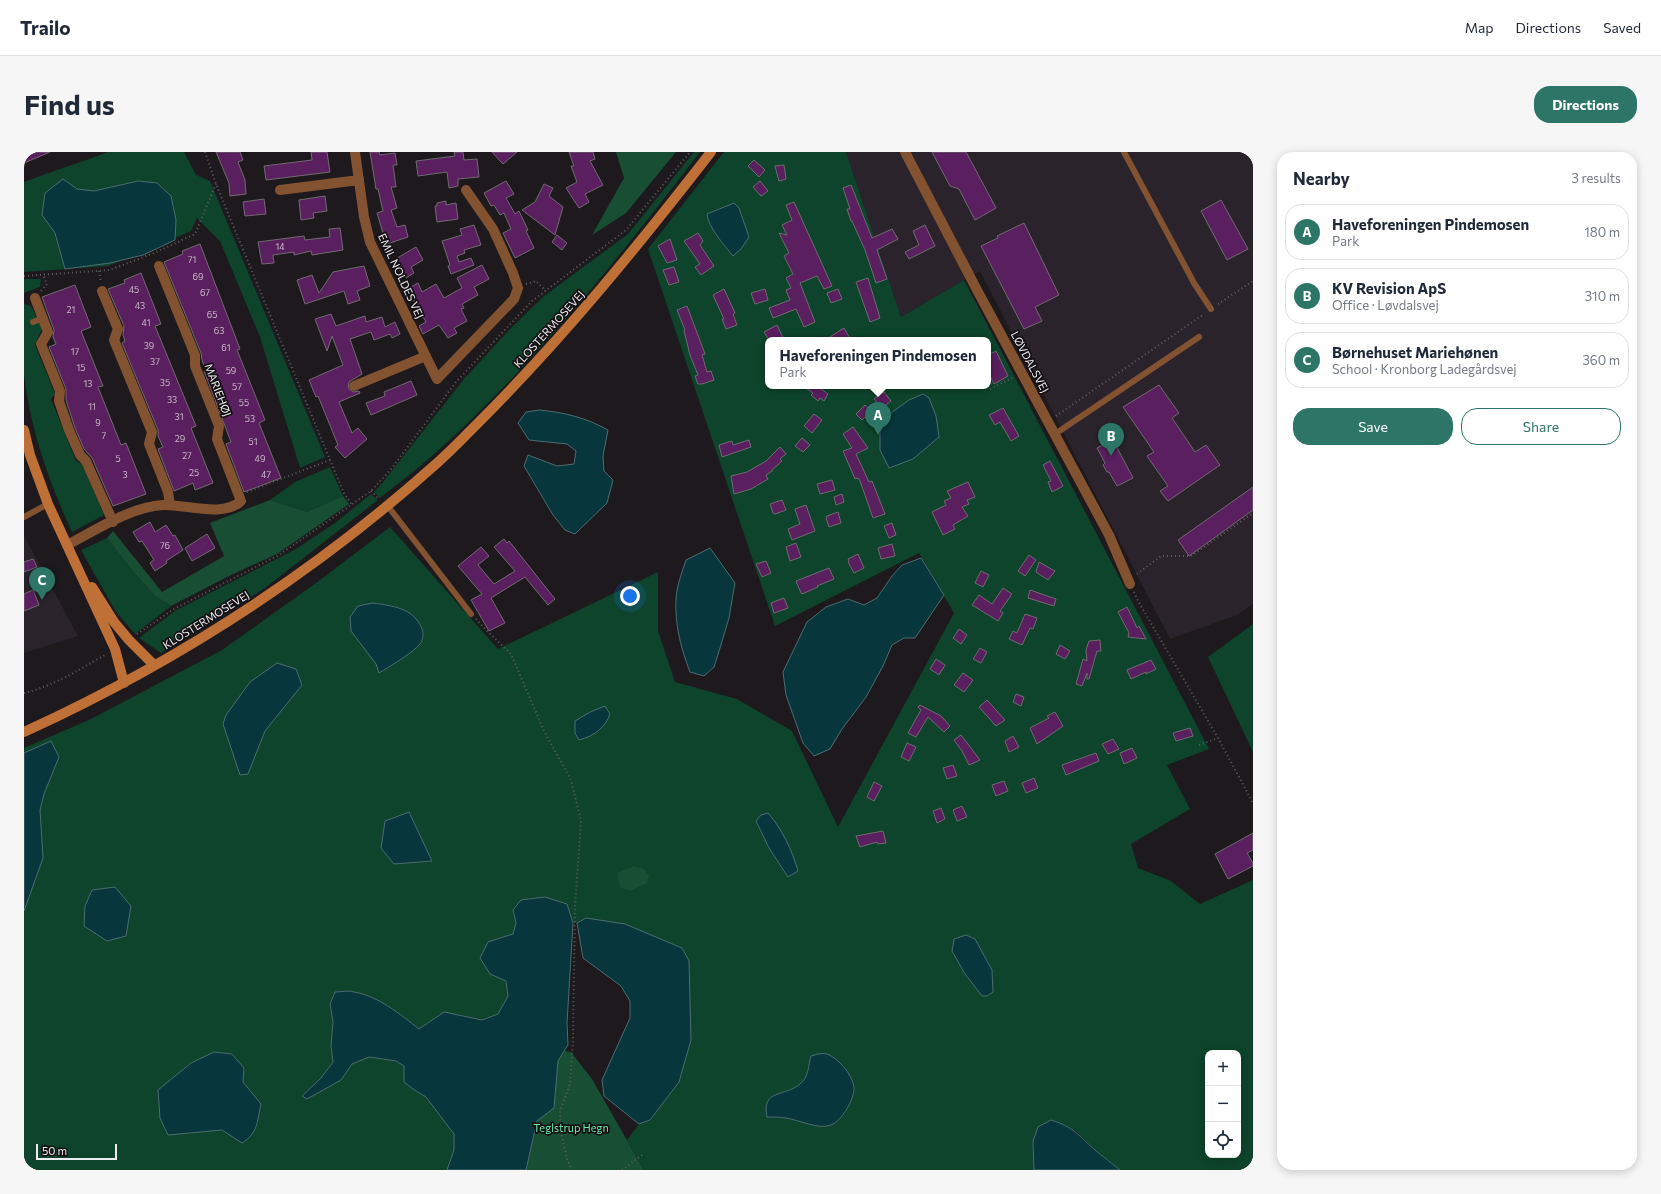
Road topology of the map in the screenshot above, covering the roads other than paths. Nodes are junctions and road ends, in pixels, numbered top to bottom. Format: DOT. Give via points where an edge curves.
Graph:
graph roads {
  1 [pos="355,152"];
  2 [pos="711,152"];
  3 [pos="905,152"];
  4 [pos="1124,152"];
  5 [pos="359,180"];
  6 [pos="280,190"];
  7 [pos="466,190"];
  8 [pos="159,266"];
  9 [pos="102,291"];
  10 [pos="35,298"];
  11 [pos="1211,309"];
  12 [pos="1199,337"];
  13 [pos="426,356"];
  14 [pos="354,386"];
  15 [pos="24,430"];
  16 [pos="1055,434"];
  17 [pos="48,504"];
  18 [pos="170,505"];
  19 [pos="387,505"];
  20 [pos="24,517"];
  21 [pos="113,522"];
  22 [pos="67,545"];
  23 [pos="82,578"];
  24 [pos="1130,584"];
  25 [pos="471,614"];
  26 [pos="154,665"];
  27 [pos="124,683"];
  28 [pos="24,732"];
  1 -- 5 [label="street, EMIL NOLDES VEJ"];
  2 -- 19 [label="main road, KLOSTERMOSEVEJ" via="587,307 512,389 437,463"];
  3 -- 16 [label="street, LØVDALSVEJ"];
  4 -- 11 [label="lane" via="1194,283"];
  5 -- 6 [label="street"];
  5 -- 13 [label="street, EMIL NOLDES VEJ" via="370,242"];
  7 -- 13 [label="street, EMIL NOLDES VEJ" via="493,229 518,288 514,299 437,379"];
  8 -- 18 [label="street, MARIEHØJ" via="195,355 195,366 219,426 218,439 241,501 235,506 202,510"];
  9 -- 18 [label="street" via="118,329 114,340 152,432 149,444 168,492"];
  10 -- 21 [label="street" via="38,320 48,332 41,344 60,391 61,408 80,455 86,461"];
  12 -- 16 [label="lane"];
  13 -- 14 [label="street"];
  15 -- 17 [label="main road" via="30,455"];
  16 -- 24 [label="street, LØVDALSVEJ" via="1109,535"];
  17 -- 20 [label="lane"];
  17 -- 22 [label="main road"];
  18 -- 21 [label="street" via="144,508"];
  19 -- 25 [label="lane"];
  19 -- 26 [label="main road, KLOSTERMOSEVEJ" via="257,602"];
  21 -- 22 [label="street"];
  22 -- 23 [label="main road"];
  23 -- 26 [label="main road" via="91,585 114,622"];
  23 -- 27 [label="main road" via="115,649"];
  26 -- 27 [label="main road, KLOSTERMOSEVEJ"];
  27 -- 28 [label="main road, KLOSTERMOSEVEJ"];
}
